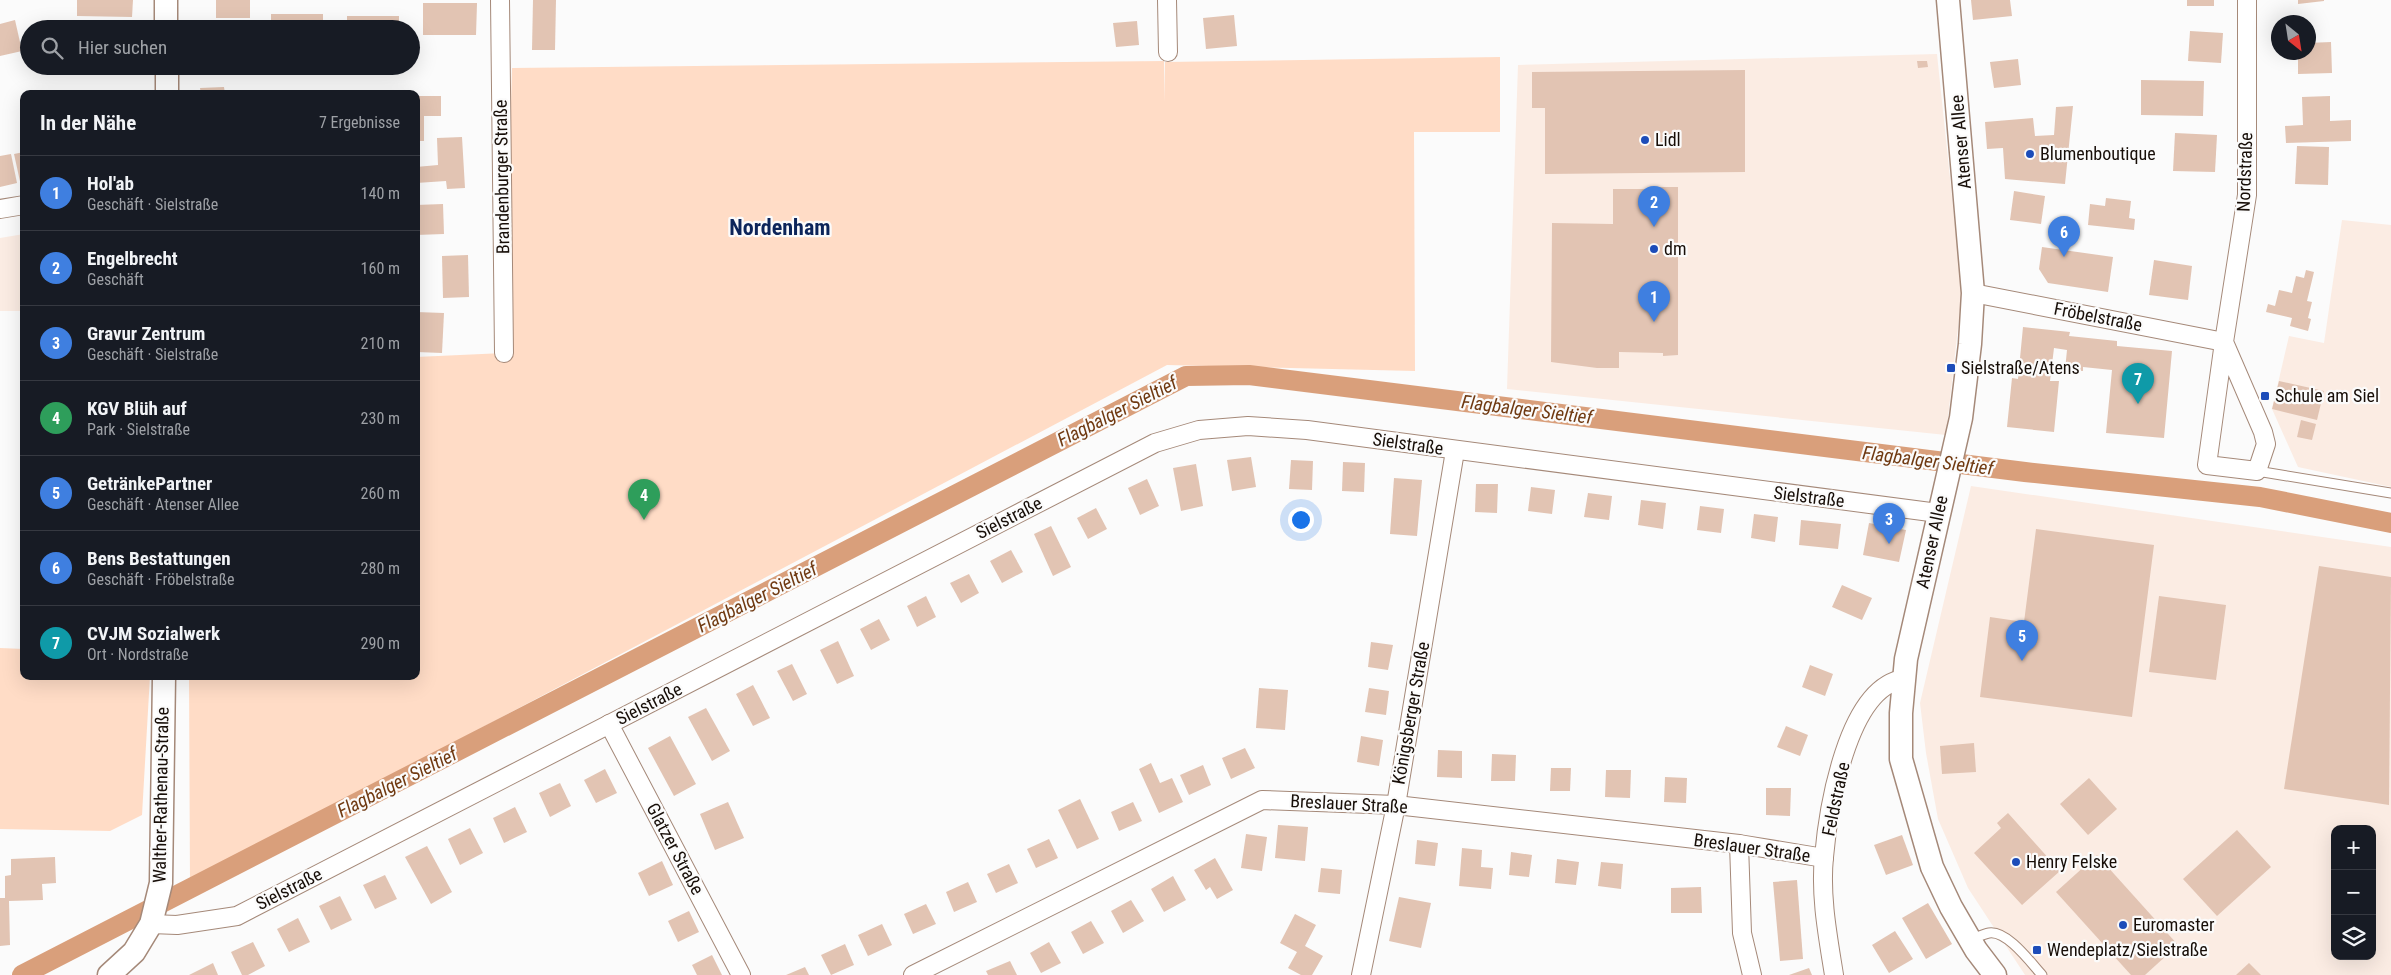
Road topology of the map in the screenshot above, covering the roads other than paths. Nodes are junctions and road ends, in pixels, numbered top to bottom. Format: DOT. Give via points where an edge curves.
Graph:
graph roads {
  1 [pos="166,0"];
  2 [pos="500,0"];
  3 [pos="1167,0"];
  4 [pos="1948,0"];
  5 [pos="2246,0"];
  6 [pos="166,20"];
  7 [pos="1168,52"];
  8 [pos="167,75"];
  9 [pos="167,90"];
  10 [pos="20,206"];
  11 [pos="0,209"];
  12 [pos="1973,293"];
  13 [pos="2224,342"];
  14 [pos="504,354"];
  15 [pos="1455,451"];
  16 [pos="2257,471"];
  17 [pos="2391,493"];
  18 [pos="1938,513"];
  19 [pos="1904,679"];
  20 [pos="164,680"];
  21 [pos="609,724"];
  22 [pos="1396,804"];
  23 [pos="1739,844"];
  24 [pos="1824,858"];
  25 [pos="152,919"];
  26 [pos="1970,940"];
  27 [pos="109,975"];
  28 [pos="741,975"];
  29 [pos="912,975"];
  30 [pos="1361,975"];
  31 [pos="1752,975"];
  32 [pos="1834,975"];
  33 [pos="1995,975"];
  34 [pos="2042,975"];
  1 -- 6 [label="street"];
  2 -- 14 [label="street, Brandenburger Straße"];
  3 -- 7 [label="street"];
  4 -- 12 [label="street, Atenser Allee"];
  5 -- 13 [label="street, Nordstraße" via="2247,194"];
  8 -- 9 [label="street"];
  10 -- 11 [label="street"];
  12 -- 13 [label="street, Fröbelstraße"];
  12 -- 18 [label="street, Atenser Allee" via="1970,344 1957,436"];
  13 -- 16 [label="street" via="2263,432 2266,444"];
  13 -- 16 [label="street, Nordstraße" via="2207,465"];
  15 -- 18 [label="street, Sielstraße"];
  15 -- 21 [label="street, Sielstraße" via="1307,430 1248,426 1199,430 1155,443"];
  15 -- 22 [label="street, Königsberger Straße"];
  16 -- 17 [label="lane"];
  18 -- 19 [label="street, Atenser Allee"];
  19 -- 24 [label="street, Feldstraße" via="1895,680 1872,696 1854,727 1835,789"];
  19 -- 26 [label="street, Atenser Allee" via="1901,759 1932,867"];
  20 -- 25 [label="street, Walther-Rathenau-Straße" via="160,883"];
  21 -- 25 [label="street, Sielstraße" via="237,916 178,925"];
  21 -- 28 [label="street, Glatzer Straße"];
  22 -- 23 [label="street, Breslauer Straße"];
  22 -- 29 [label="street, Breslauer Straße" via="1262,800"];
  22 -- 30 [label="street, Königsberger Straße"];
  23 -- 24 [label="street, Breslauer Straße"];
  23 -- 31 [label="street" via="1742,933"];
  24 -- 32 [label="street, Feldstraße" via="1826,927"];
  25 -- 27 [label="street" via="134,952"];
  26 -- 33 [label="street, Atenser Allee"];
  26 -- 34 [label="lane" via="1990,932 1998,934 2008,939"];
}
